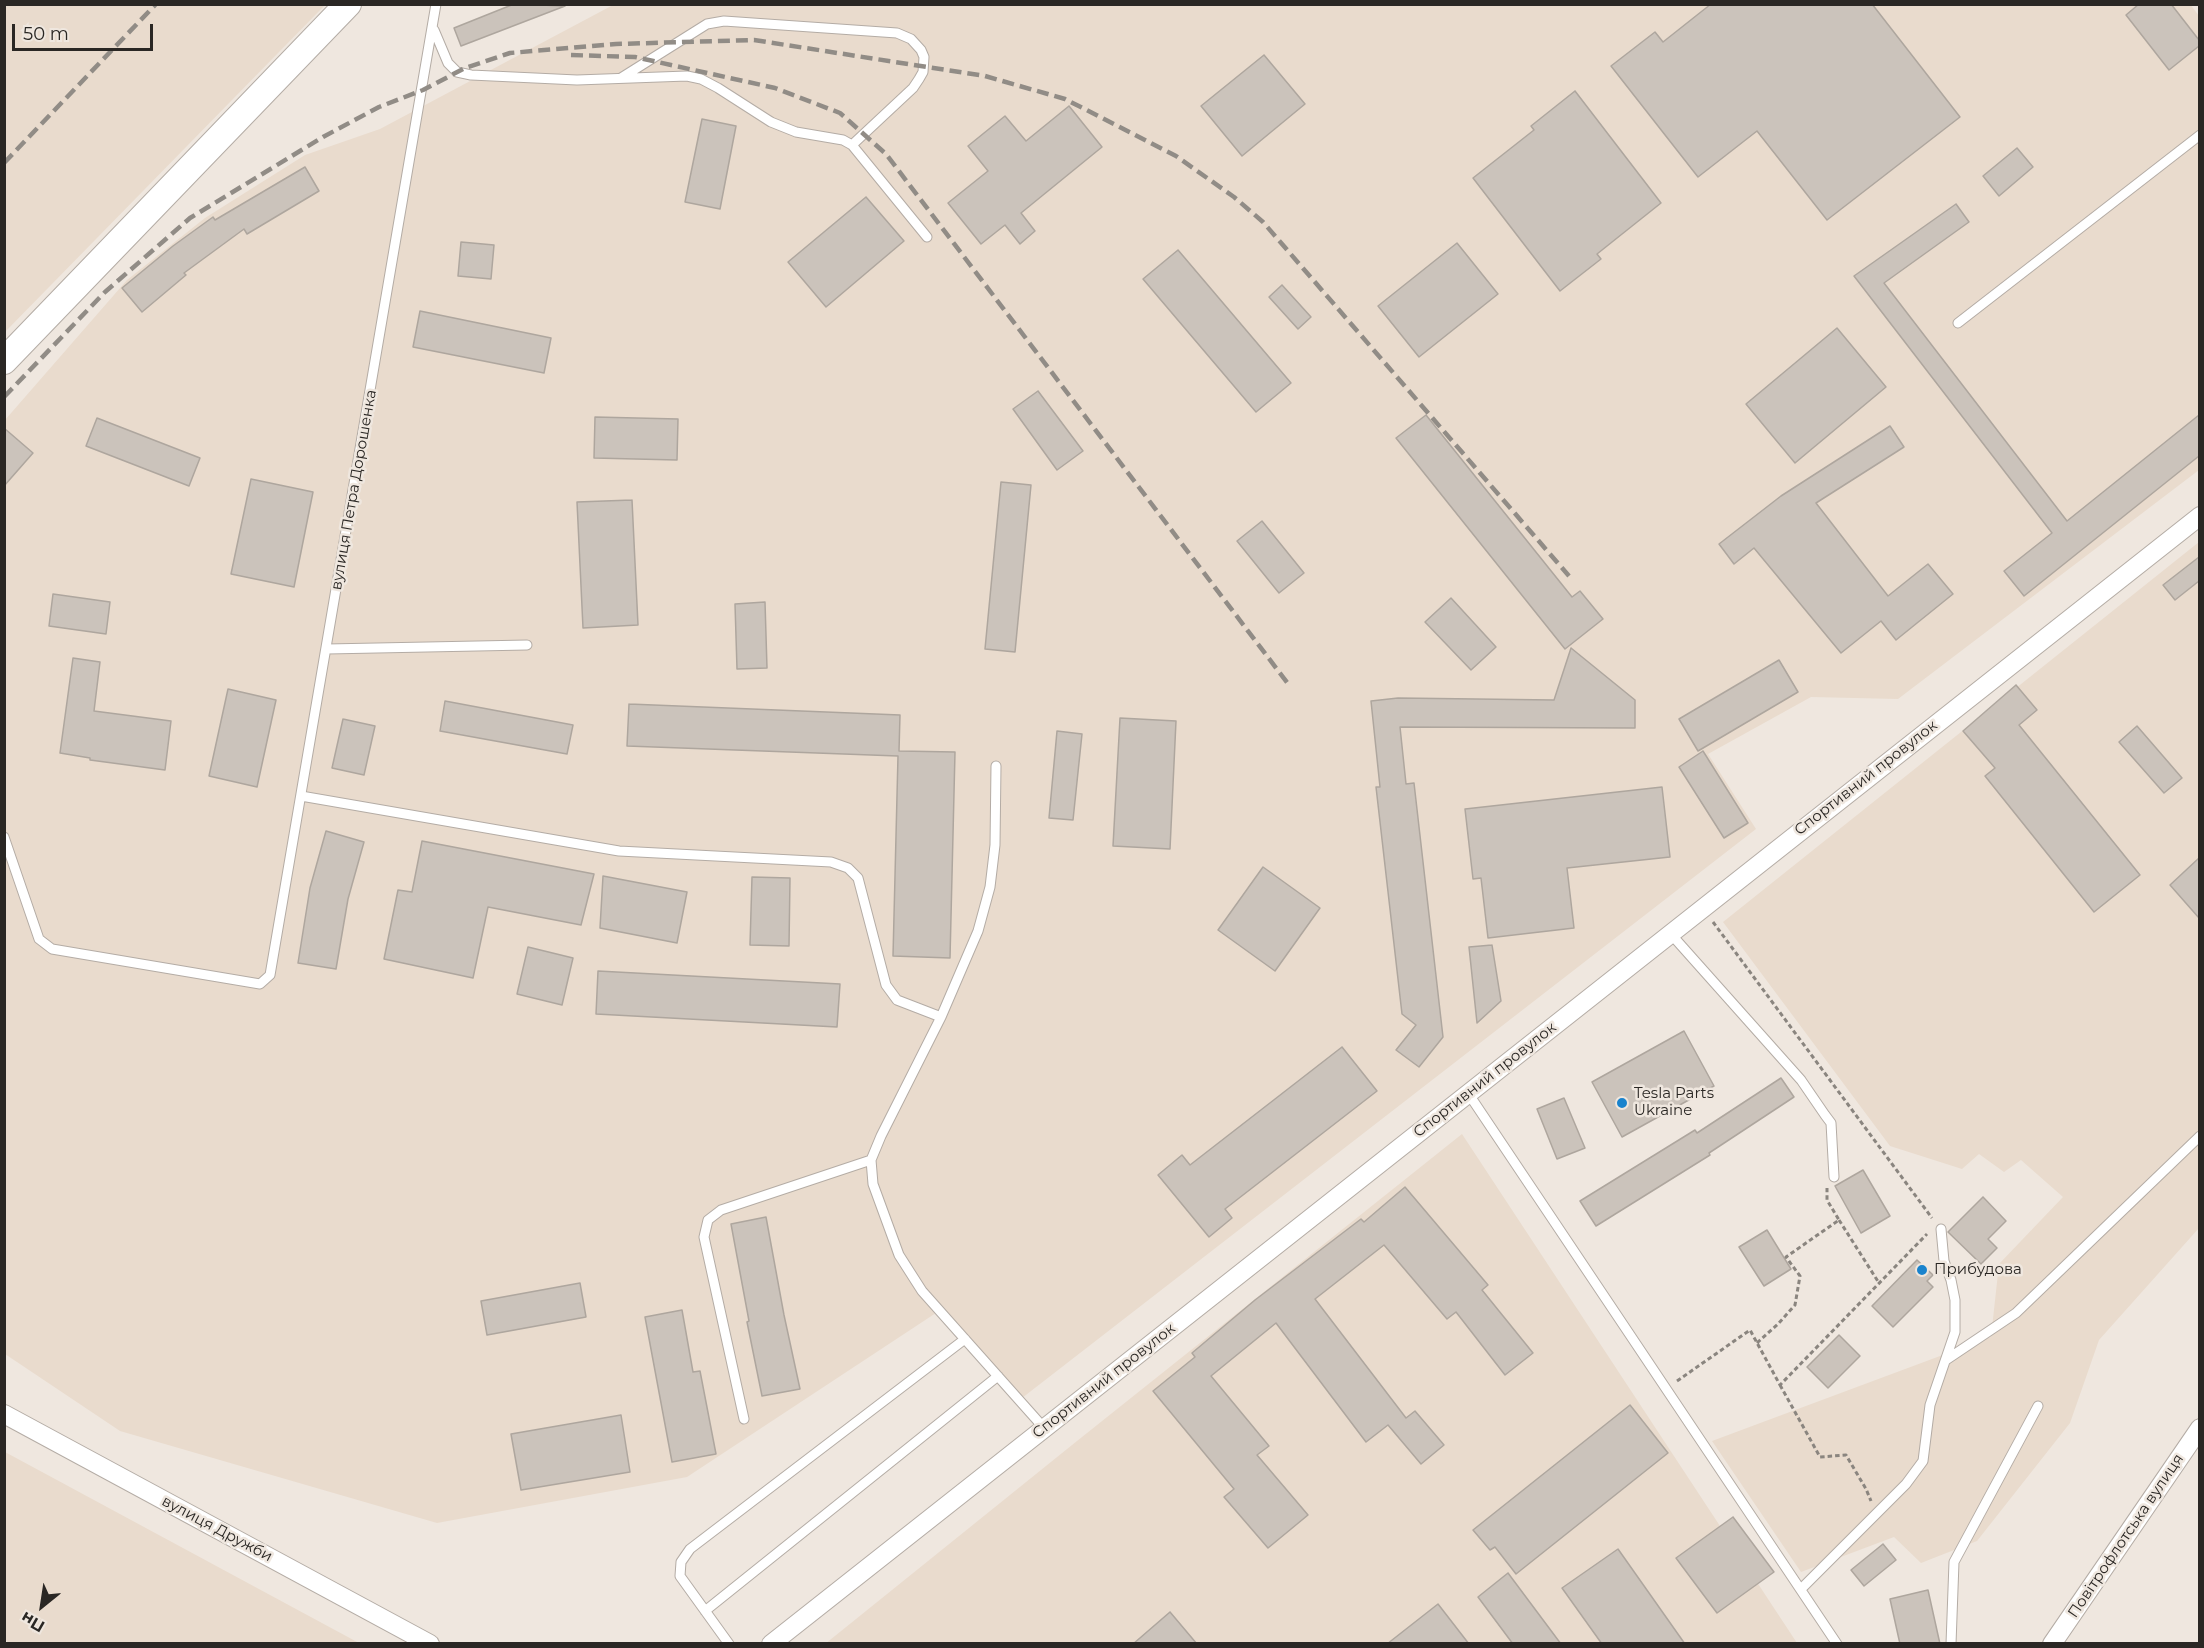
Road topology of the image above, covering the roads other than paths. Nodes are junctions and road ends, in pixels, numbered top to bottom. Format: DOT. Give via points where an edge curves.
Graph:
graph roads {
  1 [pos="348,4"];
  2 [pos="436,4"];
  3 [pos="433,27"];
  4 [pos="620,79"];
  5 [pos="2199,135"];
  6 [pos="852,145"];
  7 [pos="927,237"];
  8 [pos="1958,323"];
  9 [pos="4,361"];
  10 [pos="2199,516"];
  11 [pos="527,645"];
  12 [pos="327,649"];
  13 [pos="996,766"];
  14 [pos="301,796"];
  15 [pos="4,837"];
  16 [pos="1670,933"];
  17 [pos="940,1017"];
  18 [pos="1468,1093"];
  19 [pos="2199,1137"];
  20 [pos="871,1160"];
  21 [pos="1834,1177"];
  22 [pos="1939,1227"];
  23 [pos="965,1339"];
  24 [pos="1946,1360"];
  25 [pos="998,1376"];
  26 [pos="2038,1406"];
  27 [pos="4,1414"];
  28 [pos="744,1419"];
  29 [pos="1044,1428"];
  30 [pos="2199,1428"];
  31 [pos="1801,1589"];
  32 [pos="705,1611"];
  33 [pos="430,1644"];
  34 [pos="729,1644"];
  35 [pos="771,1644"];
  36 [pos="1837,1644"];
  37 [pos="1951,1644"];
  38 [pos="2052,1644"];
  1 -- 9 [label="street"];
  2 -- 3 [label="lane, вулиця Петра Дорошенка"];
  3 -- 4 [label="lane" via="448,63 456,72"];
  3 -- 12 [label="lane, вулиця Петра Дорошенка"];
  4 -- 6 [label="lane" via="687,76 718,88 771,122"];
  4 -- 6 [label="lane" via="707,24 724,21 897,33 911,39 921,50 923,72 913,88"];
  5 -- 8 [label="lane"];
  6 -- 7 [label="lane"];
  10 -- 16 [label="street, Спортивний провулок"];
  11 -- 12 [label="lane"];
  12 -- 14 [label="lane, вулиця Петра Дорошенка"];
  13 -- 17 [label="lane" via="990,887 978,931"];
  14 -- 15 [label="lane, вулиця Петра Дорошенка" via="270,975 260,984 52,949 39,939"];
  14 -- 17 [label="lane" via="620,851 831,862 848,868 858,878 886,986 897,1000"];
  16 -- 18 [label="street, Спортивний провулок"];
  16 -- 21 [label="lane" via="1801,1080 1825,1115 1831,1124"];
  17 -- 20 [label="lane"];
  18 -- 29 [label="street, Спортивний провулок"];
  18 -- 31 [label="lane"];
  19 -- 24 [label="lane" via="2016,1313"];
  20 -- 23 [label="lane" via="873,1184 898,1255 922,1291"];
  20 -- 28 [label="lane" via="721,1210 708,1220 704,1237"];
  22 -- 24 [label="lane" via="1955,1300 1955,1332"];
  23 -- 25 [label="lane"];
  23 -- 32 [label="lane" via="690,1549 681,1562 680,1576"];
  24 -- 31 [label="lane" via="1930,1405 1923,1461 1906,1484"];
  25 -- 29 [label="lane"];
  25 -- 32 [label="lane"];
  26 -- 37 [label="lane" via="1954,1562"];
  27 -- 33 [label="street, вулиця Дружби"];
  29 -- 35 [label="street, Спортивний провулок"];
  30 -- 38 [label="street, Повітрофлотська вулиця"];
  31 -- 36 [label="lane"];
  32 -- 34 [label="lane"];
}
